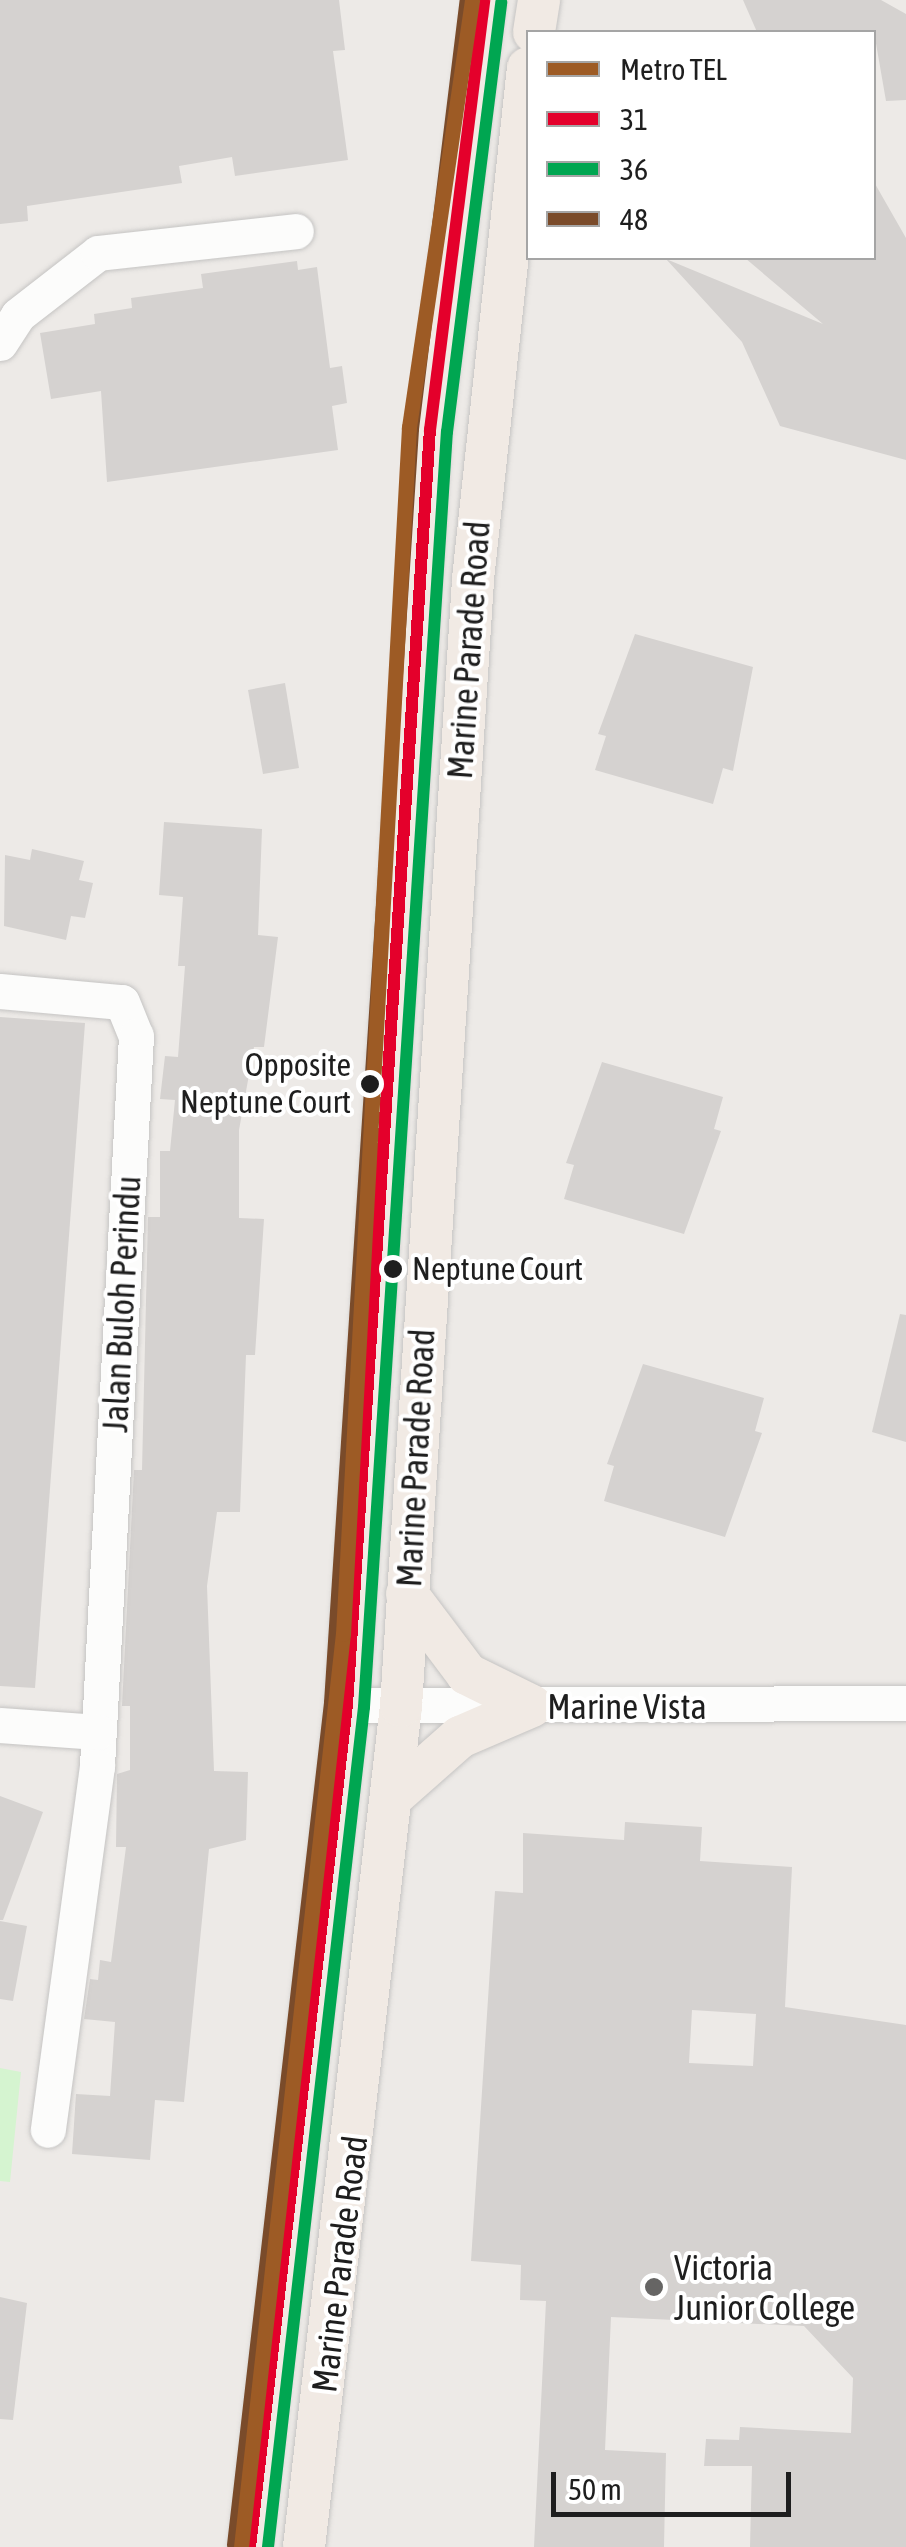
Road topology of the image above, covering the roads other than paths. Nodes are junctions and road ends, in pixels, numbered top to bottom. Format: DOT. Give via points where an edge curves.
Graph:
graph roads {
  1 [pos="484,0"];
  2 [pos="539,0"];
  3 [pos="534,30"];
  4 [pos="526,86"];
  5 [pos="296,231"];
  6 [pos="0,344"];
  7 [pos="0,991"];
  8 [pos="408,1594"];
  9 [pos="906,1703"];
  10 [pos="347,1705"];
  11 [pos="401,1706"];
  12 [pos="532,1706"];
  13 [pos="0,1724"];
  14 [pos="98,1732"];
  15 [pos="392,1797"];
  16 [pos="48,2130"];
  17 [pos="250,2547"];
  18 [pos="304,2547"];
  1 -- 10 [label="main road, Marine Parade Road" via="429,448"];
  2 -- 3 [label="main road"];
  4 -- 8 [label="main road, Marine Parade Road" via="478,516"];
  5 -- 6 [label="street" via="98,252 18,314"];
  7 -- 14 [label="street, Jalan Buloh Perindu" via="110,1000 134,1018"];
  8 -- 11 [label="main road, Marine Parade Road"];
  8 -- 12 [label="main road" via="468,1674"];
  9 -- 12 [label="street, Marine Vista"];
  10 -- 11 [label="street, Marine Vista"];
  10 -- 17 [label="main road, Marine Parade Road"];
  11 -- 12 [label="street, Marine Vista"];
  11 -- 15 [label="main road, Marine Parade Road"];
  12 -- 15 [label="main road" via="460,1737"];
  13 -- 14 [label="street"];
  14 -- 16 [label="street, Jalan Buloh Perindu"];
  15 -- 18 [label="main road, Marine Parade Road"];
}
